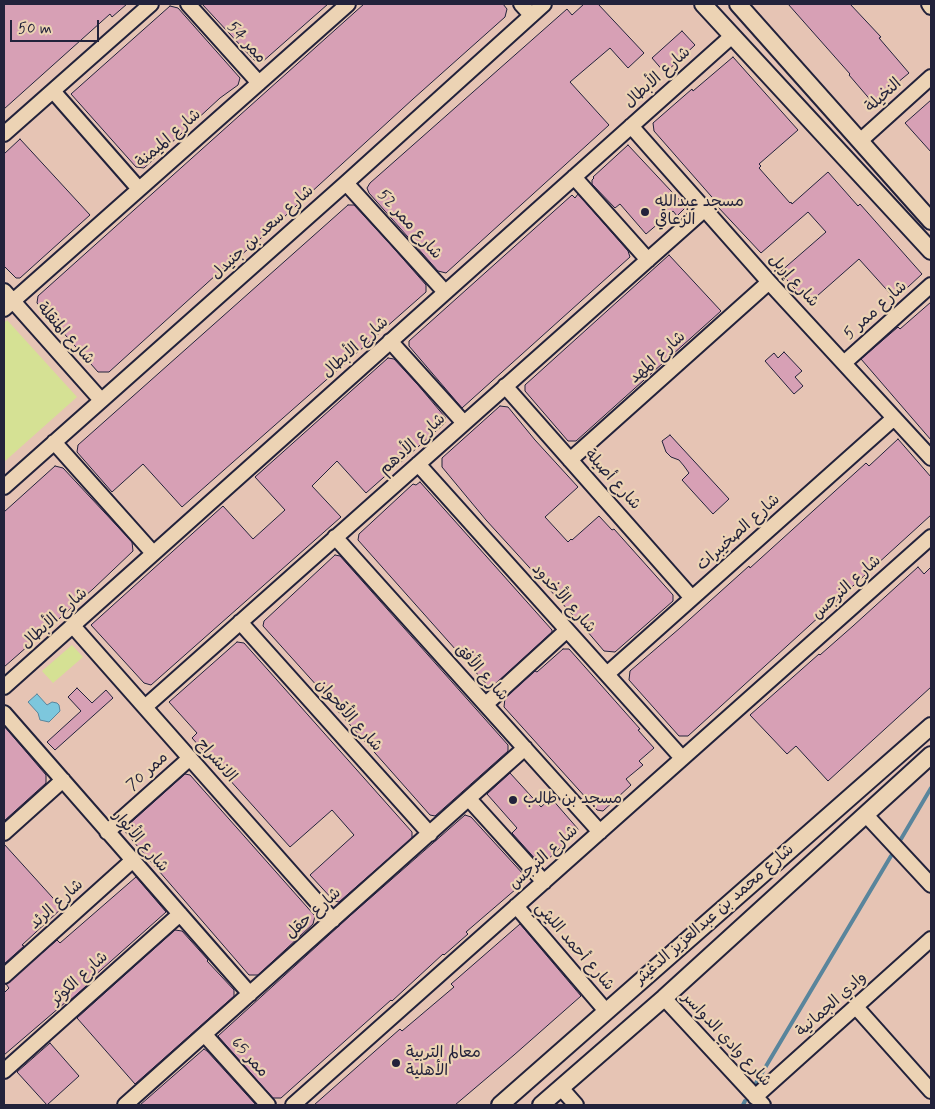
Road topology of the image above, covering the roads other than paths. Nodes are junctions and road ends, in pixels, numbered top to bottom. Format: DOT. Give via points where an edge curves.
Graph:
graph roads {
  1 [pos="151,4"];
  2 [pos="188,4"];
  3 [pos="348,4"];
  4 [pos="521,4"];
  5 [pos="544,4"];
  6 [pos="703,4"];
  7 [pos="738,4"];
  8 [pos="929,4"];
  9 [pos="931,7"];
  10 [pos="531,15"];
  11 [pos="732,36"];
  12 [pos="931,77"];
  13 [pos="259,83"];
  14 [pos="53,91"];
  15 [pos="630,126"];
  16 [pos="4,134"];
  17 [pos="860,141"];
  18 [pos="574,177"];
  19 [pos="346,183"];
  20 [pos="139,189"];
  21 [pos="705,209"];
  22 [pos="931,221"];
  23 [pos="931,252"];
  24 [pos="648,260"];
  25 [pos="769,282"];
  26 [pos="931,285"];
  27 [pos="445,292"];
  28 [pos="7,300"];
  29 [pos="390,341"];
  30 [pos="844,362"];
  31 [pos="505,386"];
  32 [pos="101,400"];
  33 [pos="894,418"];
  34 [pos="464,423"];
  35 [pos="54,442"];
  36 [pos="931,458"];
  37 [pos="570,460"];
  38 [pos="418,464"];
  39 [pos="4,487"];
  40 [pos="335,537"];
  41 [pos="931,537"];
  42 [pos="153,553"];
  43 [pos="692,598"];
  44 [pos="240,622"];
  45 [pos="73,626"];
  46 [pos="567,630"];
  47 [pos="607,674"];
  48 [pos="4,687"];
  49 [pos="486,704"];
  50 [pos="144,707"];
  51 [pos="4,713"];
  52 [pos="931,726"];
  53 [pos="525,748"];
  54 [pos="931,755"];
  55 [pos="190,758"];
  56 [pos="682,758"];
  57 [pos="63,780"];
  58 [pos="469,799"];
  59 [pos="866,815"];
  60 [pos="107,832"];
  61 [pos="600,832"];
  62 [pos="4,833"];
  63 [pos="430,834"];
  64 [pos="133,860"];
  65 [pos="544,882"];
  66 [pos="931,885"];
  67 [pos="736,897"];
  68 [pos="516,906"];
  69 [pos="180,914"];
  70 [pos="753,916"];
  71 [pos="333,920"];
  72 [pos="931,939"];
  73 [pos="4,976"];
  74 [pos="250,994"];
  75 [pos="664,998"];
  76 [pos="856,1007"];
  77 [pos="606,1011"];
  78 [pos="204,1034"];
  79 [pos="4,1071"];
  80 [pos="560,1088"];
  81 [pos="931,1091"];
  82 [pos="759,1101"];
  83 [pos="125,1105"];
  84 [pos="268,1105"];
  85 [pos="293,1105"];
  86 [pos="500,1105"];
  87 [pos="541,1105"];
  88 [pos="576,1105"];
  1 -- 14 [label="street"];
  2 -- 13 [label="street, ممر 54"];
  3 -- 13 [label="street, شارع الميمنة"];
  4 -- 10 [label="street"];
  5 -- 10 [label="street, شارع سعد بن جنيدل"];
  6 -- 11 [label="street"];
  7 -- 17 [label="street"];
  8 -- 9 [label="street"];
  10 -- 19 [label="street, شارع سعد بن جنيدل"];
  11 -- 15 [label="street, شارع الأبطال"];
  11 -- 23 [label="street"];
  12 -- 17 [label="street, النخيلة"];
  13 -- 20 [label="street, شارع الميمنة"];
  14 -- 16 [label="street"];
  14 -- 20 [label="street"];
  15 -- 18 [label="street, شارع الأبطال"];
  15 -- 21 [label="street, شارع إربل"];
  17 -- 22 [label="street"];
  18 -- 24 [label="street"];
  18 -- 27 [label="street, شارع الأبطال"];
  19 -- 27 [label="street, شارع ممر 52"];
  19 -- 32 [label="street, شارع سعد بن جنيدل"];
  20 -- 28 [label="street, شارع الميمنة"];
  21 -- 24 [label="street, شارع الأدهم"];
  21 -- 25 [label="street, شارع إربل"];
  24 -- 31 [label="street, شارع الأدهم"];
  25 -- 30 [label="street, شارع إربل"];
  25 -- 37 [label="street, شارع المهد"];
  26 -- 30 [label="street, شارع ممر 5"];
  27 -- 29 [label="street, شارع الأبطال"];
  28 -- 32 [label="street, شارع المنقلة"];
  29 -- 34 [label="street"];
  29 -- 42 [label="street, شارع الأبطال"];
  30 -- 33 [label="street, شارع إربل"];
  31 -- 34 [label="street, شارع الأدهم"];
  31 -- 37 [label="street, شارع أصيلة"];
  32 -- 35 [label="street, شارع سعد بن جنيدل"];
  33 -- 36 [label="street, شارع إربل"];
  33 -- 43 [label="street, شارع الصخيبرات"];
  34 -- 38 [label="street, شارع الأدهم"];
  35 -- 39 [label="street, شارع سعد بن جنيدل"];
  35 -- 42 [label="street"];
  37 -- 43 [label="street, شارع أصيلة"];
  38 -- 40 [label="street, شارع الأدهم"];
  38 -- 46 [label="street, شارع الأخدود"];
  40 -- 44 [label="street, شارع الأدهم"];
  40 -- 49 [label="street, شارع الأفق"];
  41 -- 56 [label="street, شارع النرجس"];
  42 -- 45 [label="street, شارع الأبطال"];
  43 -- 47 [label="street, شارع الصخيبرات"];
  44 -- 50 [label="street, شارع الأدهم"];
  44 -- 63 [label="street, شارع الأقحوان"];
  45 -- 48 [label="street, شارع الأبطال"];
  45 -- 50 [label="street, الانشراح"];
  46 -- 47 [label="street, شارع الأخدود"];
  46 -- 49 [label="street"];
  47 -- 56 [label="street, شارع الأخدود"];
  49 -- 53 [label="street, شارع الأفق"];
  50 -- 55 [label="street, الانشراح"];
  51 -- 57 [label="street, شارع الأنوار"];
  52 -- 67 [label="street, شارع محمد بن عبدالعزيز الدغيثر"];
  53 -- 58 [label="street, شارع حقل"];
  53 -- 61 [label="street, شارع الأفق"];
  54 -- 59 [label="street, شارع محمد بن عبدالعزيز الدغيثر"];
  55 -- 60 [label="street, ممر 70"];
  55 -- 71 [label="street, الانشراح"];
  56 -- 61 [label="street, شارع النرجس"];
  57 -- 60 [label="street, شارع الأنوار"];
  57 -- 62 [label="street"];
  58 -- 63 [label="street, شارع حقل"];
  58 -- 65 [label="street"];
  59 -- 66 [label="street"];
  59 -- 70 [label="street, شارع محمد بن عبدالعزيز الدغيثر"];
  60 -- 64 [label="street, شارع الأنوار"];
  61 -- 65 [label="street, شارع النرجس"];
  63 -- 71 [label="street, شارع حقل"];
  64 -- 69 [label="street, شارع الأنوار"];
  64 -- 73 [label="street, شارع الرئد"];
  65 -- 68 [label="street, شارع النرجس"];
  67 -- 70 [label="street"];
  67 -- 77 [label="street, شارع محمد بن عبدالعزيز الدغيثر"];
  68 -- 77 [label="street, شارع أحمد الليثي"];
  68 -- 85 [label="street, شارع النرجس"];
  69 -- 74 [label="street, شارع الأنوار"];
  69 -- 79 [label="street, شارع الكوثر"];
  70 -- 75 [label="street, شارع محمد بن عبدالعزيز الدغيثر"];
  71 -- 74 [label="street, شارع حقل"];
  72 -- 76 [label="street, وادي الجمانية"];
  74 -- 78 [label="street, شارع حقل"];
  75 -- 80 [label="street, شارع محمد بن عبدالعزيز الدغيثر"];
  75 -- 82 [label="street, شارع وادي الدواسر"];
  76 -- 81 [label="street"];
  76 -- 82 [label="street, وادي الجمانية"];
  77 -- 86 [label="street, شارع محمد بن عبدالعزيز الدغيثر"];
  78 -- 83 [label="street, شارع حقل"];
  78 -- 84 [label="street, ممر 65"];
  80 -- 87 [label="street, شارع محمد بن عبدالعزيز الدغيثر"];
  80 -- 88 [label="street"];
}
